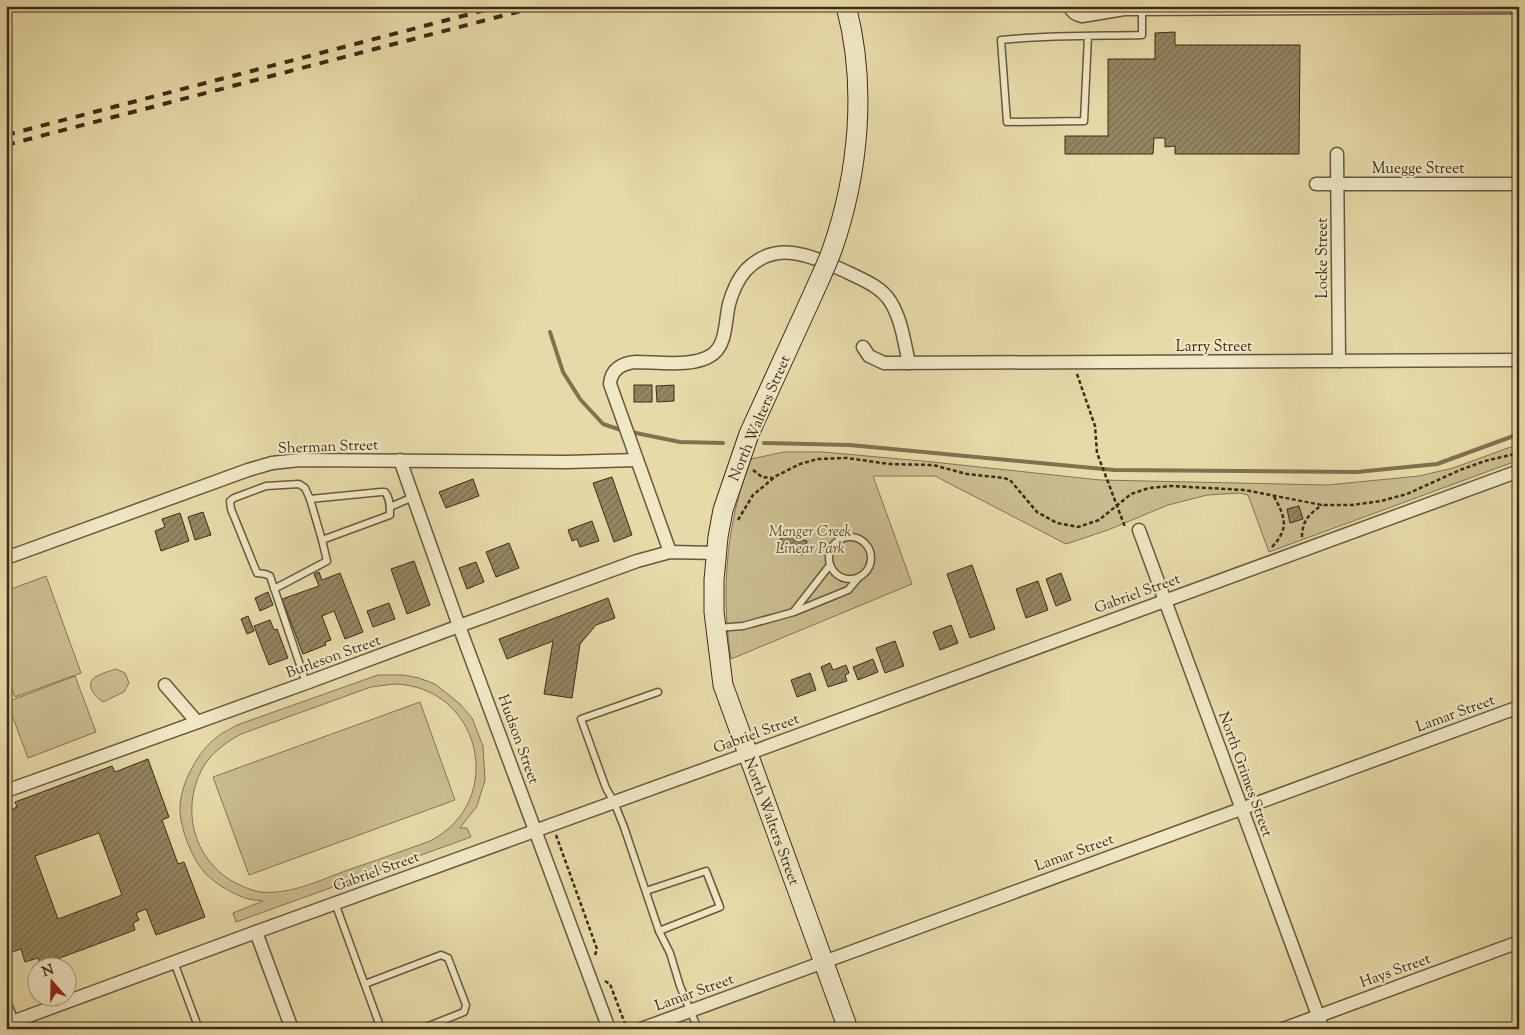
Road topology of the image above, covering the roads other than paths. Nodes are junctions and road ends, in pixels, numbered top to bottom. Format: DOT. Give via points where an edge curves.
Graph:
graph roads {
  1 [pos="846,6"];
  2 [pos="1069,6"];
  3 [pos="1519,7"];
  4 [pos="1122,8"];
  5 [pos="1142,9"];
  6 [pos="1088,36"];
  7 [pos="1337,154"];
  8 [pos="1316,184"];
  9 [pos="1338,184"];
  10 [pos="1519,184"];
  11 [pos="863,347"];
  12 [pos="1519,360"];
  13 [pos="1339,361"];
  14 [pos="909,363"];
  15 [pos="400,460"];
  16 [pos="637,460"];
  17 [pos="1519,471"];
  18 [pos="414,497"];
  19 [pos="310,500"];
  20 [pos="390,507"];
  21 [pos="1139,530"];
  22 [pos="322,540"];
  23 [pos="670,552"];
  24 [pos="716,553"];
  25 [pos="6,558"];
  26 [pos="830,565"];
  27 [pos="859,577"];
  28 [pos="274,589"];
  29 [pos="1165,600"];
  30 [pos="794,612"];
  31 [pos="459,626"];
  32 [pos="716,628"];
  33 [pos="306,684"];
  34 [pos="165,685"];
  35 [pos="658,692"];
  36 [pos="1519,707"];
  37 [pos="197,722"];
  38 [pos="747,754"];
  39 [pos="6,791"];
  40 [pos="614,802"];
  41 [pos="1242,808"];
  42 [pos="535,831"];
  43 [pos="646,891"];
  44 [pos="335,903"];
  45 [pos="659,931"];
  46 [pos="256,932"];
  47 [pos="1519,942"];
  48 [pos="824,961"];
  49 [pos="174,962"];
  50 [pos="365,984"];
  51 [pos="6,998"];
  52 [pos="691,1010"];
  53 [pos="1318,1016"];
  54 [pos="11,1024"];
  55 [pos="200,1029"];
  56 [pos="292,1029"];
  57 [pos="381,1029"];
  58 [pos="421,1029"];
  59 [pos="609,1029"];
  60 [pos="641,1029"];
  61 [pos="698,1029"];
  62 [pos="848,1029"];
  63 [pos="1283,1029"];
  64 [pos="1323,1029"];
  1 -- 24 [label="main road, North Walters Street, bridge" via="858,83 854,150 843,215 832,251 744,446 723,510"];
  2 -- 4 [label="street" via="1076,15 1082,16"];
  3 -- 5 [label="street"];
  4 -- 5 [label="street"];
  5 -- 6 [label="lane" via="1142,36"];
  6 -- 6 [label="lane" via="1002,40 1007,122 1084,121"];
  7 -- 9 [label="street, Locke Street"];
  8 -- 9 [label="street, Muegge Street"];
  9 -- 10 [label="street, Muegge Street"];
  9 -- 13 [label="street, Locke Street"];
  11 -- 14 [label="street, Larry Street" via="869,356 884,363"];
  12 -- 13 [label="street, Larry Street"];
  13 -- 14 [label="street, Larry Street"];
  14 -- 16 [label="street" via="900,319 884,293 872,284 814,257 790,252 759,260 738,281 722,343 714,353 692,363 629,362 614,371 610,384"];
  15 -- 16 [label="street, Sherman Street"];
  15 -- 18 [label="street, Hudson Street"];
  15 -- 25 [label="street, Sherman Street" via="272,463"];
  16 -- 23 [label="street"];
  17 -- 29 [label="street, Gabriel Street"];
  18 -- 20 [label="lane"];
  18 -- 31 [label="street, Hudson Street"];
  19 -- 20 [label="lane" via="385,492"];
  19 -- 22 [label="lane"];
  19 -- 28 [label="lane" via="305,488 299,484 266,486 230,501 257,574 270,576"];
  20 -- 22 [label="lane" via="390,515 386,517"];
  21 -- 29 [label="street, North Grimes Street"];
  22 -- 28 [label="lane" via="327,561"];
  23 -- 24 [label="street, Burleson Street"];
  23 -- 31 [label="street, Burleson Street"];
  24 -- 32 [label="main road, North Walters Street"];
  26 -- 27 [label="lane" via="845,579"];
  26 -- 27 [label="lane" via="830,551 838,540 852,536 858,538 865,542 872,554 869,568"];
  26 -- 30 [label="lane"];
  27 -- 30 [label="lane" via="848,590"];
  28 -- 33 [label="lane"];
  29 -- 38 [label="street, Gabriel Street"];
  29 -- 41 [label="street, North Grimes Street"];
  30 -- 32 [label="lane" via="743,626"];
  31 -- 33 [label="street, Burleson Street"];
  31 -- 42 [label="street, Hudson Street"];
  32 -- 38 [label="main road, North Walters Street" via="724,685"];
  33 -- 37 [label="street, Burleson Street"];
  34 -- 37 [label="street"];
  35 -- 40 [label="lane" via="581,719"];
  36 -- 41 [label="street, Lamar Street"];
  37 -- 39 [label="street, Burleson Street"];
  38 -- 40 [label="street, Gabriel Street"];
  38 -- 48 [label="main road, North Walters Street"];
  40 -- 42 [label="street, Gabriel Street"];
  40 -- 43 [label="lane"];
  41 -- 48 [label="street, Lamar Street"];
  41 -- 53 [label="street, North Grimes Street"];
  42 -- 44 [label="street, Gabriel Street"];
  42 -- 59 [label="street, Hudson Street"];
  43 -- 45 [label="lane"];
  43 -- 45 [label="lane" via="706,871 720,907"];
  44 -- 46 [label="street, Gabriel Street"];
  44 -- 50 [label="lane"];
  45 -- 52 [label="lane"];
  46 -- 49 [label="street, Gabriel Street"];
  46 -- 56 [label="street"];
  47 -- 53 [label="street, Hays Street"];
  48 -- 52 [label="street, Lamar Street"];
  48 -- 62 [label="main road, North Walters Street"];
  49 -- 54 [label="street, Gabriel Street"];
  49 -- 55 [label="lane"];
  50 -- 57 [label="lane"];
  50 -- 58 [label="lane" via="442,955 448,958 466,1005 464,1012"];
  51 -- 54 [label="lane"];
  52 -- 60 [label="street, Lamar Street"];
  52 -- 61 [label="lane"];
  53 -- 63 [label="street, Hays Street"];
  53 -- 64 [label="street, North Grimes Street"];
}
